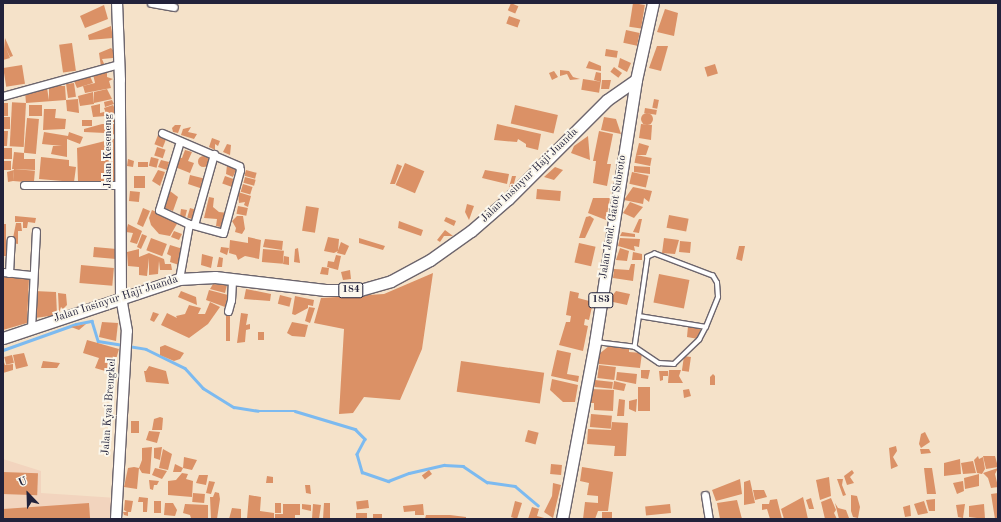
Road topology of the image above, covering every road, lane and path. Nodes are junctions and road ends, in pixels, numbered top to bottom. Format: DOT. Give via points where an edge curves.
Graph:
graph roads {
  1 [pos="117,3"];
  2 [pos="151,3"];
  3 [pos="653,3"];
  4 [pos="174,7"];
  5 [pos="119,64"];
  6 [pos="636,80"];
  7 [pos="3,96"];
  8 [pos="162,133"];
  9 [pos="180,141"];
  10 [pos="214,154"];
  11 [pos="24,185"];
  12 [pos="121,185"];
  13 [pos="192,224"];
  14 [pos="36,231"];
  15 [pos="11,240"];
  16 [pos="6,273"];
  17 [pos="33,275"];
  18 [pos="179,278"];
  19 [pos="232,279"];
  20 [pos="121,298"];
  21 [pos="228,311"];
  22 [pos="639,316"];
  23 [pos="706,327"];
  24 [pos="30,329"];
  25 [pos="3,338"];
  26 [pos="595,342"];
  27 [pos="635,347"];
  28 [pos="705,495"];
  29 [pos="116,519"];
  30 [pos="562,519"];
  31 [pos="709,519"];
  1 -- 5 [label="street, Jalan Keseneng"];
  2 -- 4 [label="street"];
  3 -- 6 [label="main road, Jalan Jend. Gatot Subroto"];
  5 -- 7 [label="street"];
  5 -- 12 [label="street, Jalan Keseneng"];
  6 -- 19 [label="main road, Jalan Insinyur Haji Juanda / 184" via="602,105 485,220 441,252 404,274 379,285 350,290 294,287"];
  6 -- 26 [label="main road, Jalan Jend. Gatot Subroto / 183"];
  8 -- 9 [label="street"];
  9 -- 10 [label="street"];
  9 -- 13 [label="street" via="158,209"];
  10 -- 13 [label="street"];
  10 -- 13 [label="street" via="236,163 240,169 224,232 220,234"];
  11 -- 12 [label="street"];
  12 -- 20 [label="street, Jalan Keseneng"];
  13 -- 18 [label="street"];
  14 -- 17 [label="street"];
  15 -- 16 [label="street"];
  16 -- 17 [label="street"];
  17 -- 24 [label="street"];
  18 -- 19 [label="main road, Jalan Insinyur Haji Juanda / 184"];
  18 -- 20 [label="main road, Jalan Insinyur Haji Juanda / 184"];
  19 -- 21 [label="street"];
  20 -- 24 [label="main road, Jalan Insinyur Haji Juanda / 184"];
  20 -- 29 [label="street, Jalan Kyai Brengkel" via="127,321"];
  22 -- 23 [label="lane"];
  22 -- 23 [label="lane" via="647,259 655,254 691,266 716,279 718,297"];
  22 -- 27 [label="lane"];
  23 -- 27 [label="lane" via="691,350 672,364 659,363"];
  24 -- 25 [label="main road, Jalan Insinyur Haji Juanda / 184"];
  26 -- 27 [label="lane"];
  26 -- 30 [label="main road, Jalan Jend. Gatot Subroto / 183"];
  28 -- 31 [label="street"];
}
